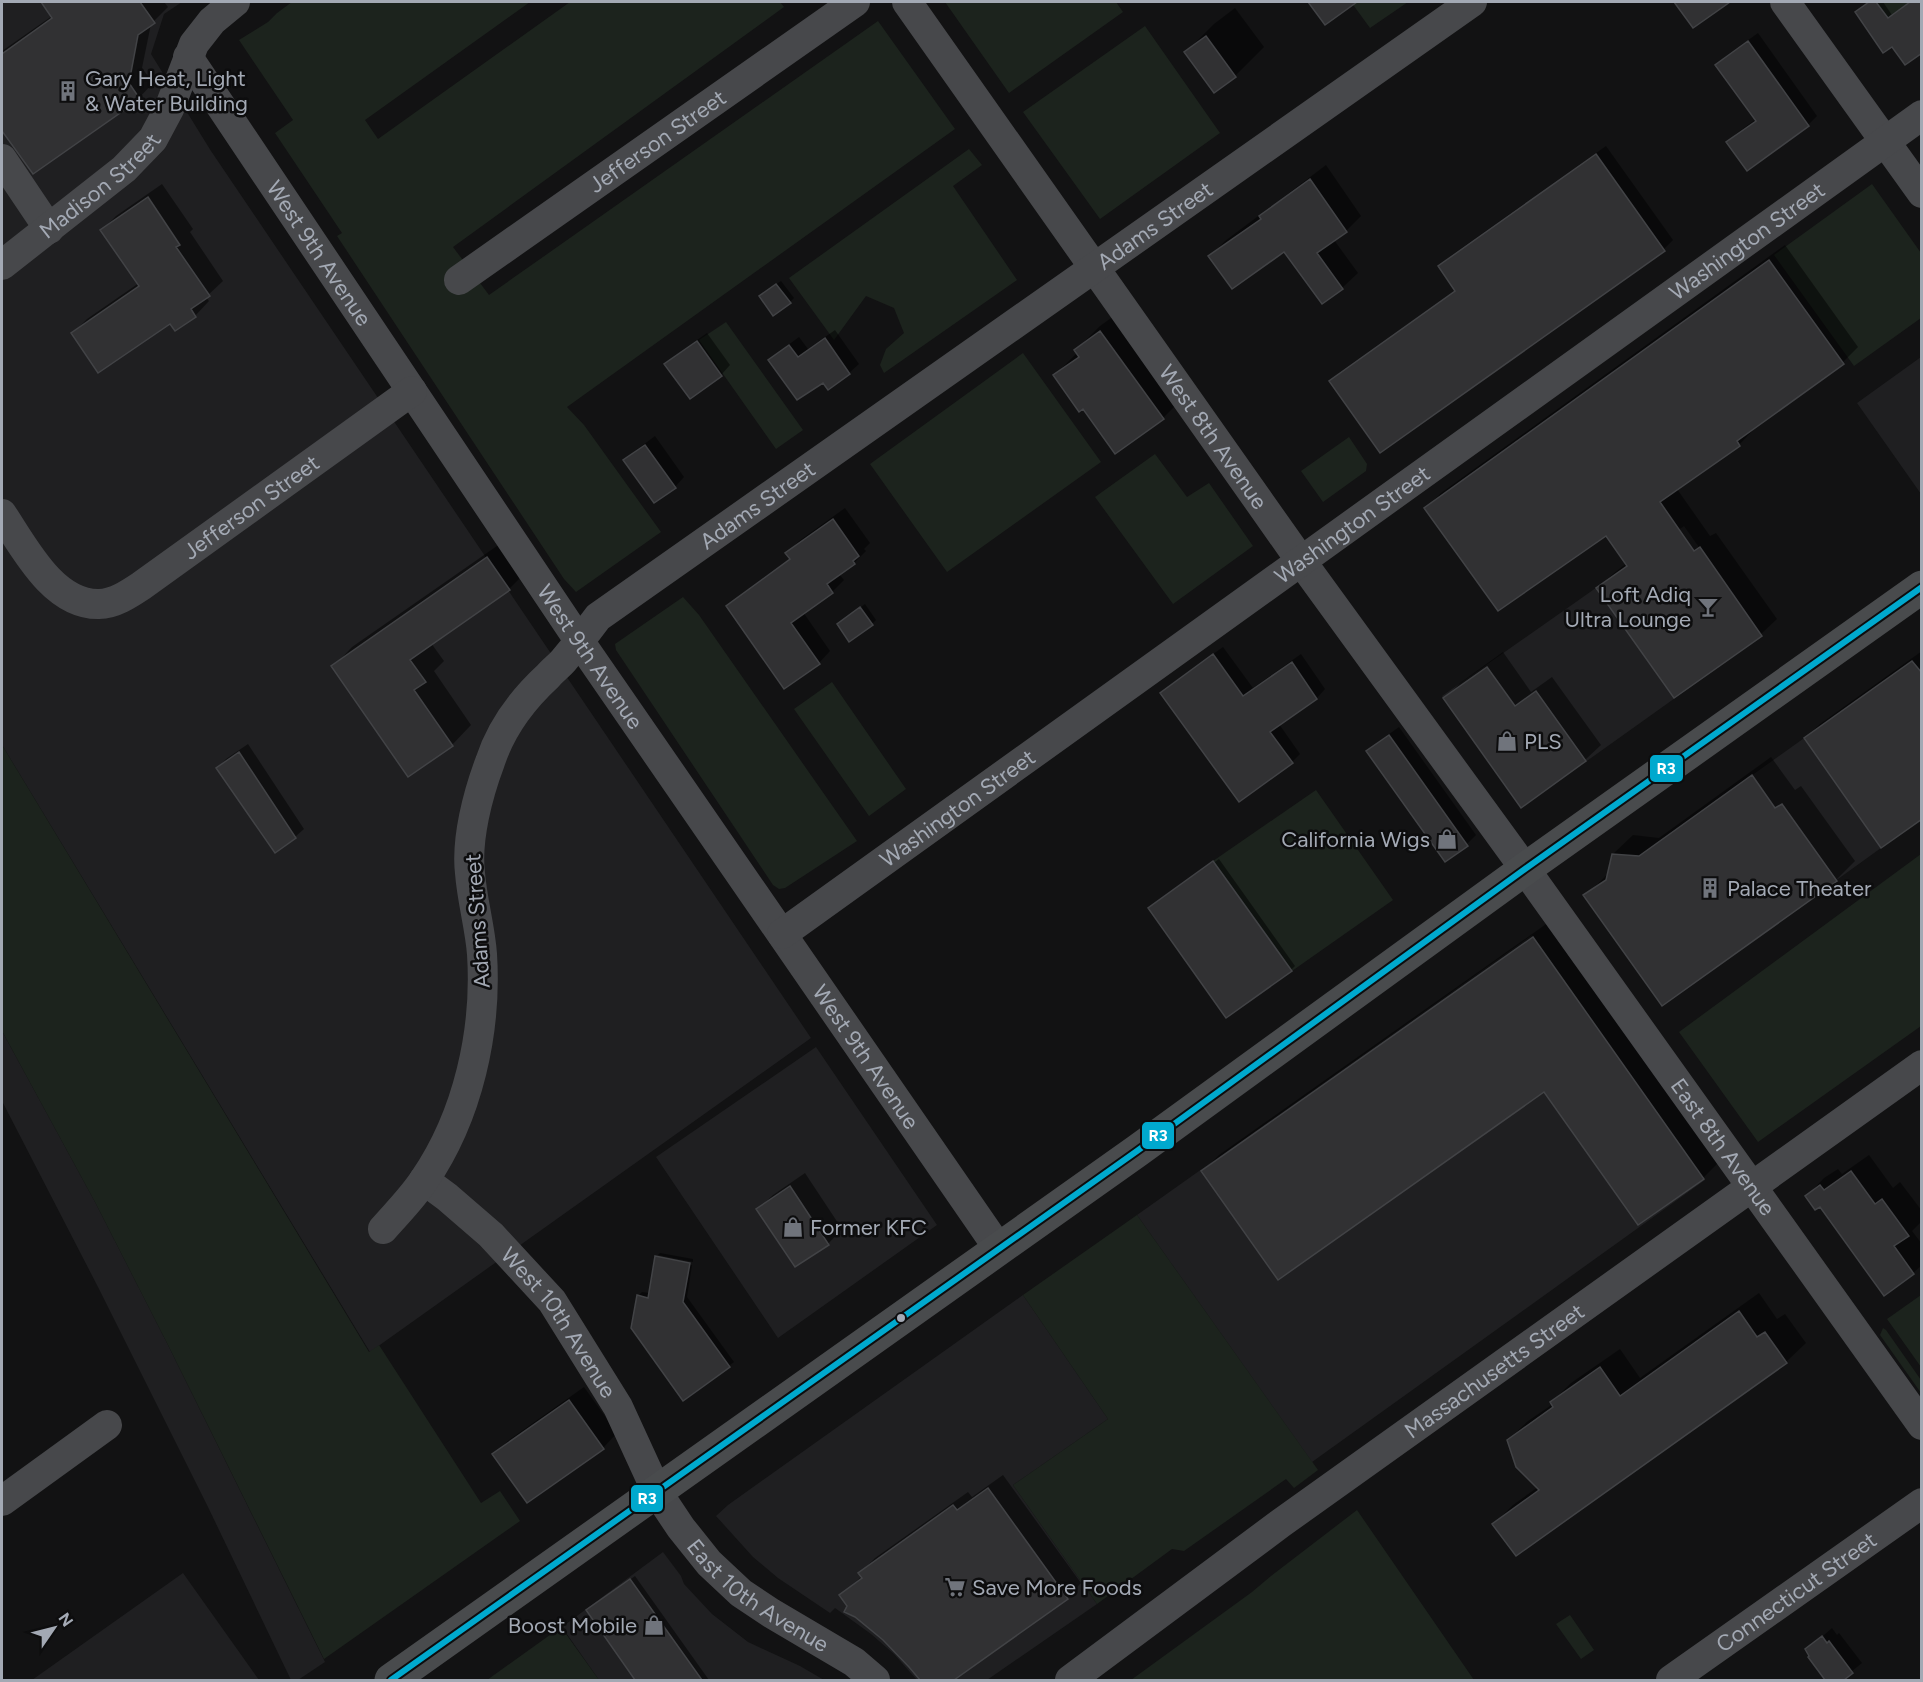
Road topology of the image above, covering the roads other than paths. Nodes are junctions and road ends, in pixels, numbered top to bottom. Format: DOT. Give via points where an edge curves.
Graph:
graph roads {
  1 [pos="235,2"];
  2 [pos="855,2"];
  3 [pos="907,2"];
  4 [pos="1472,2"];
  5 [pos="1785,2"];
  6 [pos="188,57"];
  7 [pos="1922,115"];
  8 [pos="1885,142"];
  9 [pos="2,159"];
  10 [pos="1922,193"];
  11 [pos="49,229"];
  12 [pos="2,265"];
  13 [pos="1094,269"];
  14 [pos="459,280"];
  15 [pos="412,391"];
  16 [pos="2,514"];
  17 [pos="1302,561"];
  18 [pos="1922,587"];
  19 [pos="580,642"];
  20 [pos="1525,869"];
  21 [pos="782,933"];
  22 [pos="1922,1065"];
  23 [pos="424,1180"];
  24 [pos="1750,1186"];
  25 [pos="383,1228"];
  26 [pos="999,1249"];
  27 [pos="107,1425"];
  28 [pos="1922,1425"];
  29 [pos="657,1492"];
  30 [pos="2,1501"];
  31 [pos="1922,1503"];
  32 [pos="391,1680"];
  33 [pos="875,1680"];
  34 [pos="1070,1680"];
  35 [pos="1671,1680"];
  1 -- 6 [label="street, Madison Street" via="212,21"];
  2 -- 14 [label="street, Jefferson Street"];
  3 -- 13 [label="street, West 8th Avenue"];
  4 -- 13 [label="street, Adams Street"];
  5 -- 8 [label="street"];
  6 -- 11 [label="street, Madison Street" via="169,109 153,138 124,169"];
  6 -- 15 [label="street, West 9th Avenue"];
  7 -- 8 [label="street, Washington Street"];
  8 -- 10 [label="street"];
  8 -- 17 [label="street, Washington Street"];
  9 -- 11 [label="street"];
  11 -- 12 [label="street, Madison Street"];
  13 -- 17 [label="street, West 8th Avenue"];
  13 -- 19 [label="street, Adams Street" via="598,617"];
  15 -- 16 [label="street, Jefferson Street" via="141,586 113,602 83,602 67,596 44,574"];
  15 -- 19 [label="street, West 9th Avenue"];
  17 -- 20 [label="street, West 8th Avenue"];
  17 -- 21 [label="street, Washington Street"];
  18 -- 20 [label="main road"];
  19 -- 21 [label="street, West 9th Avenue"];
  19 -- 23 [label="street, Adams Street" via="511,717 490,759 480,792 469,872 482,951 482,1006 461,1104"];
  20 -- 24 [label="street, East 8th Avenue"];
  20 -- 26 [label="main road"];
  21 -- 26 [label="street, West 9th Avenue"];
  22 -- 24 [label="street, Massachusetts Street"];
  23 -- 25 [label="street, Adams Street"];
  23 -- 29 [label="street, West 10th Avenue" via="491,1235 552,1301 618,1407"];
  24 -- 28 [label="street, East 8th Avenue"];
  24 -- 34 [label="street, Massachusetts Street" via="1281,1523"];
  26 -- 29 [label="main road"];
  27 -- 30 [label="street"];
  29 -- 32 [label="main road"];
  29 -- 33 [label="street, East 10th Avenue" via="709,1563 741,1593 854,1662"];
  31 -- 35 [label="street, Connecticut Street"];
}
